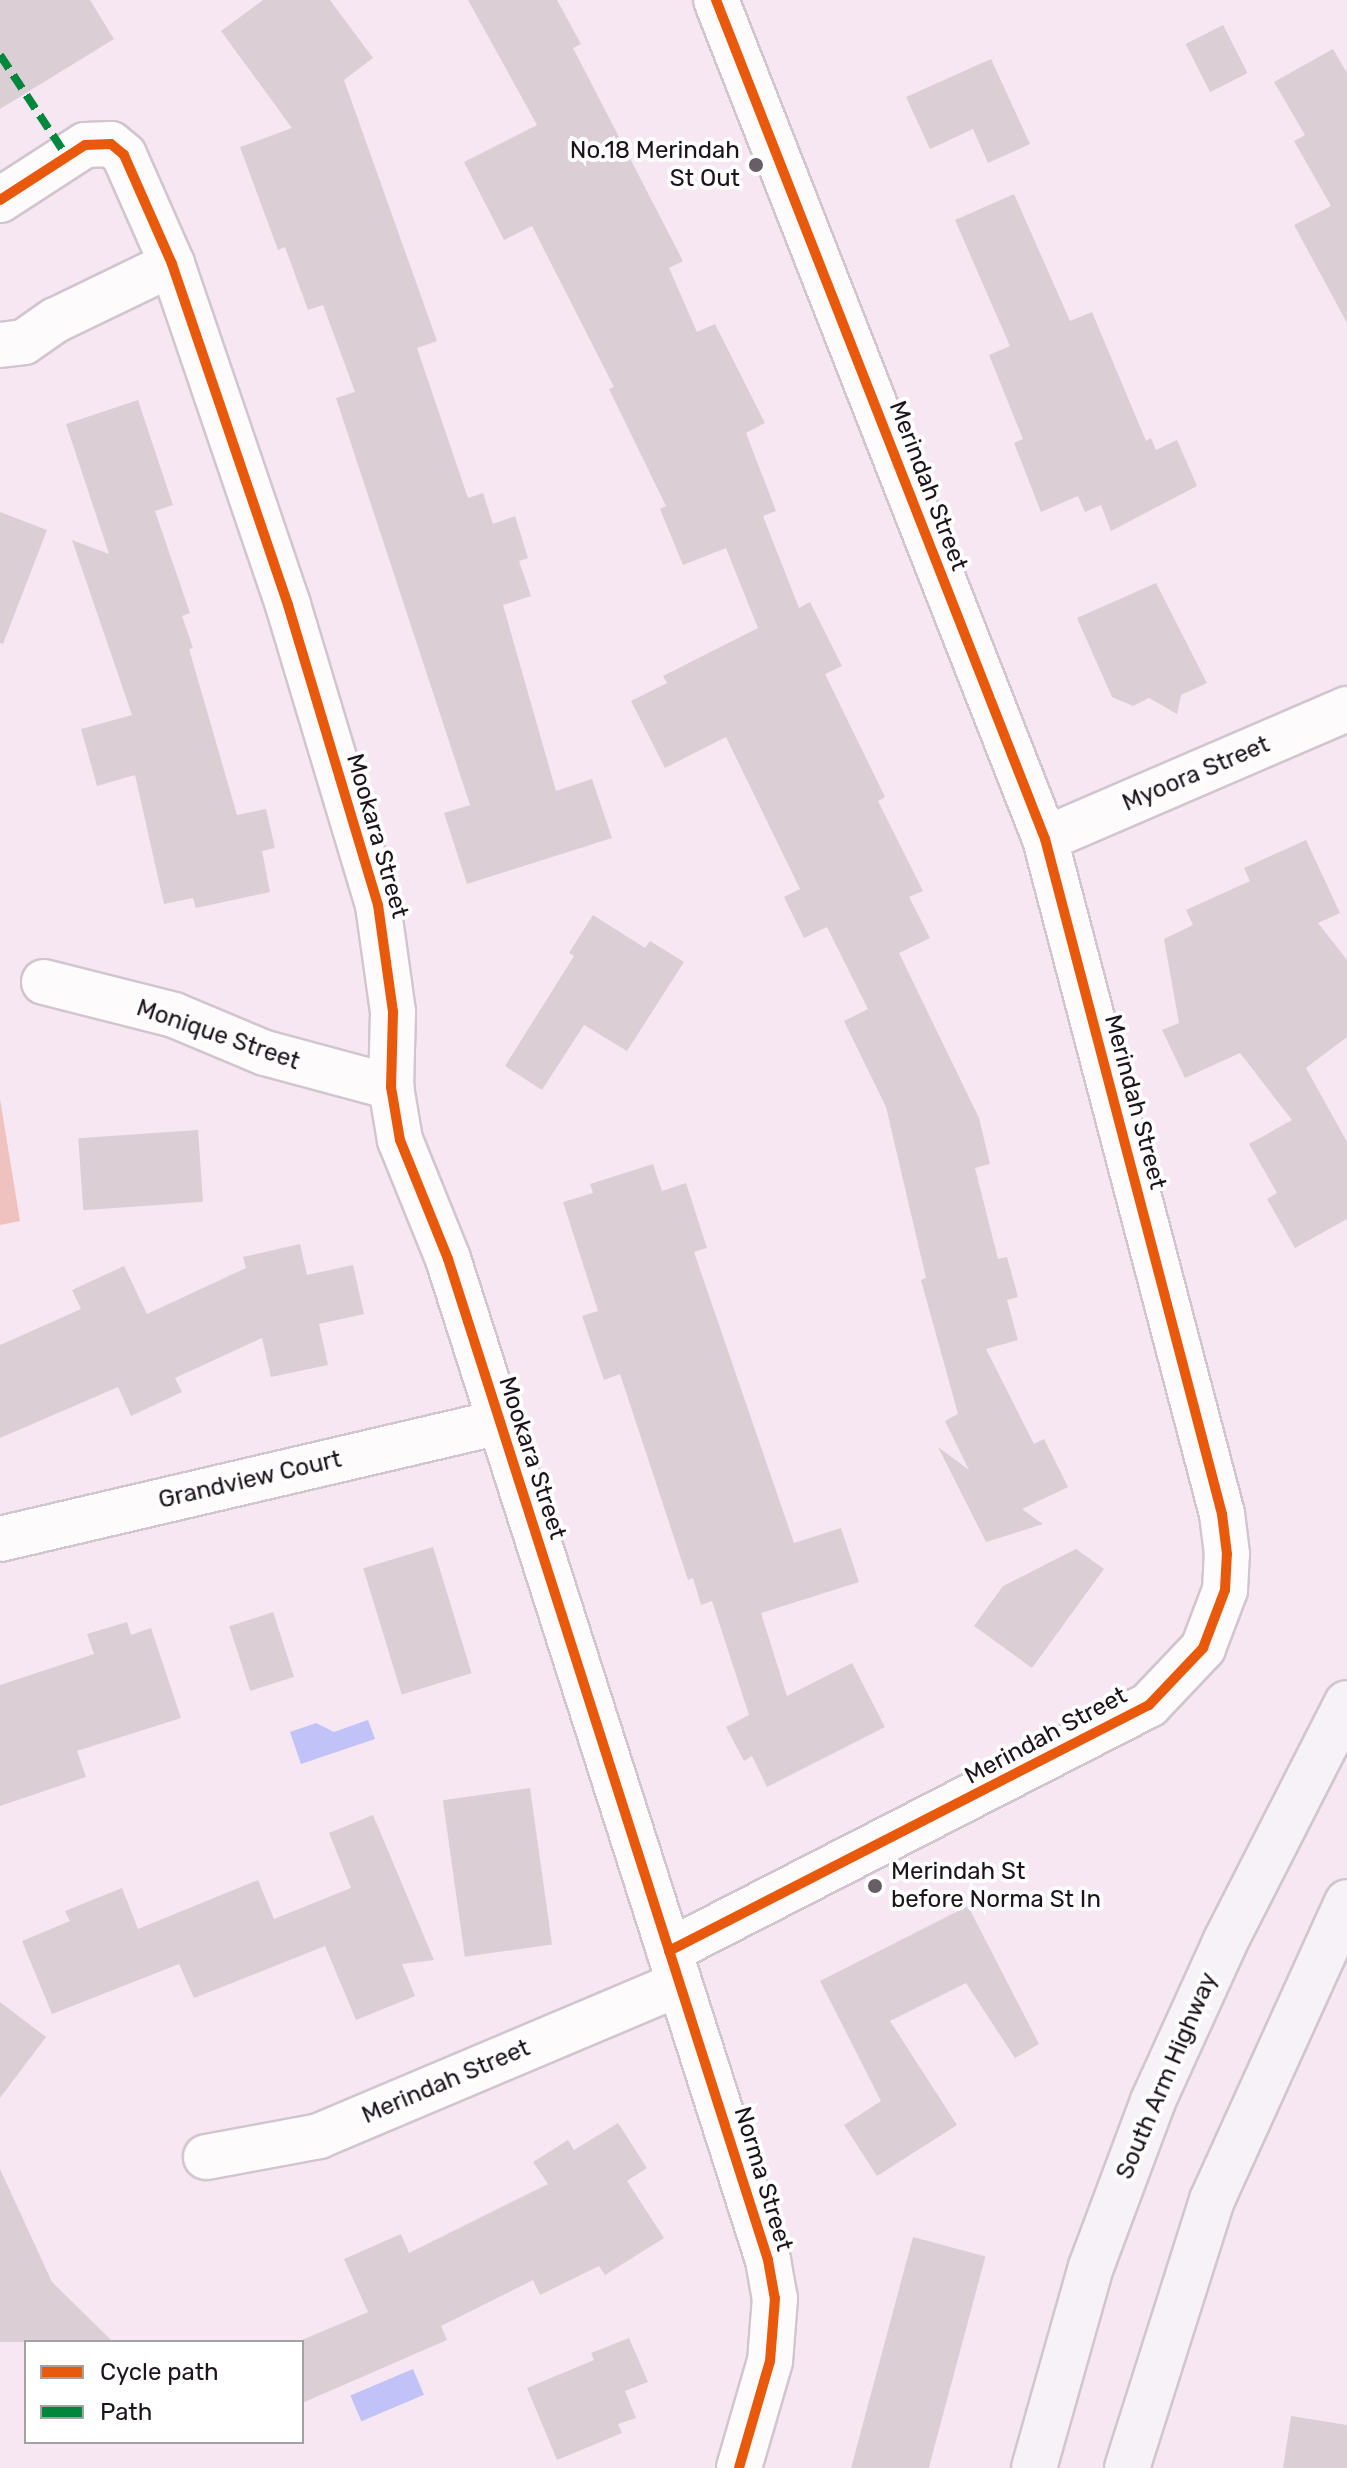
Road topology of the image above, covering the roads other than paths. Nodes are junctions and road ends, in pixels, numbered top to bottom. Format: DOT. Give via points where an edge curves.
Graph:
graph roads {
  1 [pos="716,0"];
  2 [pos="0,200"];
  3 [pos="172,264"];
  4 [pos="0,345"];
  5 [pos="1347,709"];
  6 [pos="1045,839"];
  7 [pos="44,982"];
  8 [pos="391,1087"];
  9 [pos="500,1422"];
  10 [pos="0,1539"];
  11 [pos="1347,1703"];
  12 [pos="1347,1902"];
  13 [pos="674,1968"];
  14 [pos="206,2157"];
  15 [pos="739,2468"];
  16 [pos="1034,2468"];
  17 [pos="1127,2468"];
  1 -- 6 [label="street, Merindah Street"];
  2 -- 3 [label="street, Mookara Street" via="85,145 111,144 133,167"];
  3 -- 4 [label="street" via="56,320 24,342"];
  3 -- 8 [label="street, Mookara Street" via="288,605 378,905 393,1012"];
  5 -- 6 [label="street, Myoora Street"];
  6 -- 13 [label="street, Merindah Street" via="1222,1514 1227,1554 1216,1620 1189,1667 1149,1705"];
  7 -- 8 [label="street, Monique Street" via="174,1015 265,1053"];
  8 -- 9 [label="street, Mookara Street" via="400,1140 448,1259"];
  9 -- 10 [label="street, Grandview Court"];
  9 -- 13 [label="street, Mookara Street"];
  11 -- 16 [label="main road, South Arm Highway" via="1225,1942 1153,2101 1091,2267"];
  12 -- 17 [label="main road" via="1212,2200"];
  13 -- 14 [label="street, Merindah Street" via="319,2136"];
  13 -- 15 [label="street, Norma Street" via="758,2223 775,2298 770,2361"];
}
